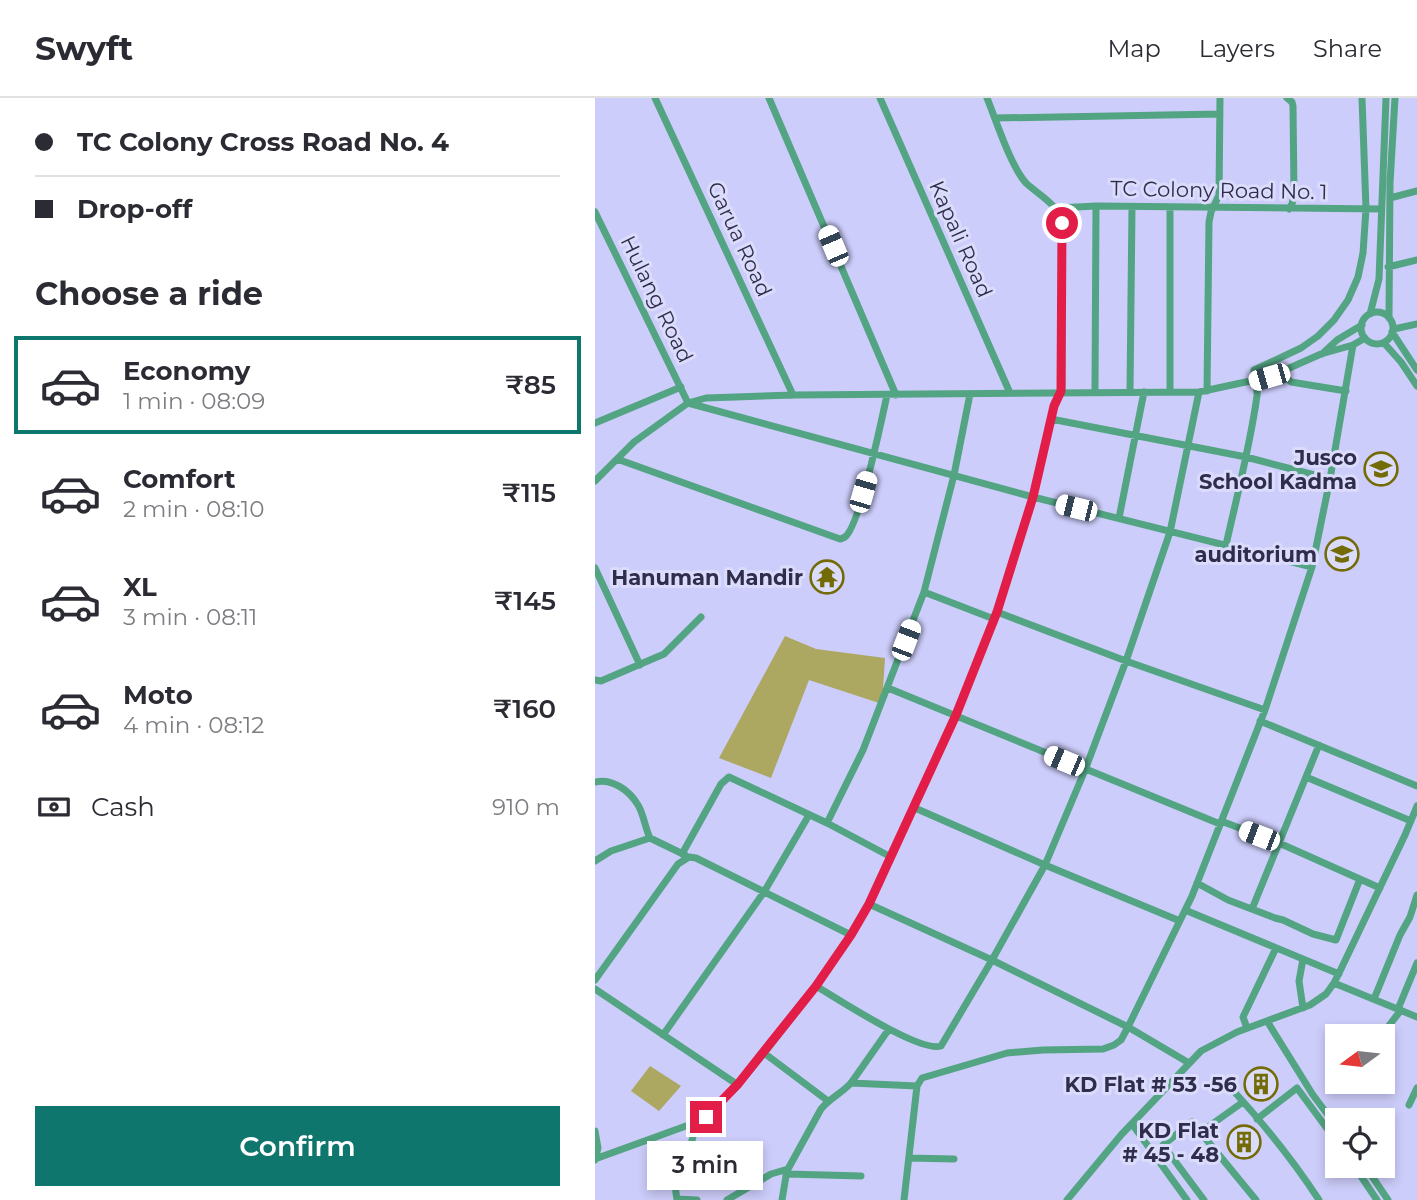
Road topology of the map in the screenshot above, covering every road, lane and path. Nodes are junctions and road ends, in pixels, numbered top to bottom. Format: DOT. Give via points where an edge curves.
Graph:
graph roads {
  1 [pos="655,98"];
  2 [pos="769,98"];
  3 [pos="880,98"];
  4 [pos="987,98"];
  5 [pos="1220,98"];
  6 [pos="1287,98"];
  7 [pos="1362,98"];
  8 [pos="1386,98"];
  9 [pos="1395,98"];
  10 [pos="1220,114"];
  11 [pos="995,118"];
  12 [pos="1417,191"];
  13 [pos="1390,198"];
  14 [pos="1095,206"];
  15 [pos="1132,207"];
  16 [pos="1170,207"];
  17 [pos="1056,208"];
  18 [pos="1213,208"];
  19 [pos="1289,208"];
  20 [pos="1366,209"];
  21 [pos="1381,209"];
  22 [pos="595,212"];
  23 [pos="1417,260"];
  24 [pos="1388,267"];
  25 [pos="1370,314"];
  26 [pos="1389,318"];
  27 [pos="1417,324"];
  28 [pos="1362,325"];
  29 [pos="1393,330"];
  30 [pos="1365,338"];
  31 [pos="1384,343"];
  32 [pos="1353,345"];
  33 [pos="1321,354"];
  34 [pos="1417,370"];
  35 [pos="1280,372"];
  36 [pos="1255,381"];
  37 [pos="1417,386"];
  38 [pos="681,387"];
  39 [pos="1203,391"];
  40 [pos="1346,391"];
  41 [pos="1095,392"];
  42 [pos="1130,392"];
  43 [pos="1145,392"];
  44 [pos="1170,392"];
  45 [pos="1010,393"];
  46 [pos="1060,393"];
  47 [pos="970,394"];
  48 [pos="793,395"];
  49 [pos="892,395"];
  50 [pos="688,402"];
  51 [pos="1051,419"];
  52 [pos="595,423"];
  53 [pos="1136,436"];
  54 [pos="1188,446"];
  55 [pos="874,454"];
  56 [pos="1246,457"];
  57 [pos="617,459"];
  58 [pos="954,475"];
  59 [pos="1330,479"];
  60 [pos="595,481"];
  61 [pos="1033,497"];
  62 [pos="1119,518"];
  63 [pos="1170,532"];
  64 [pos="1226,545"];
  65 [pos="1312,567"];
  66 [pos="595,568"];
  67 [pos="924,592"];
  68 [pos="996,616"];
  69 [pos="701,617"];
  70 [pos="1126,661"];
  71 [pos="640,665"];
  72 [pos="595,680"];
  73 [pos="888,688"];
  74 [pos="1265,710"];
  75 [pos="956,715"];
  76 [pos="1260,721"];
  77 [pos="1319,745"];
  78 [pos="1086,770"];
  79 [pos="1305,777"];
  80 [pos="595,782"];
  81 [pos="1417,786"];
  82 [pos="1417,806"];
  83 [pos="915,808"];
  84 [pos="809,815"];
  85 [pos="1411,821"];
  86 [pos="827,823"];
  87 [pos="1220,823"];
  88 [pos="650,838"];
  89 [pos="1279,843"];
  90 [pos="686,855"];
  91 [pos="891,857"];
  92 [pos="595,861"];
  93 [pos="1045,865"];
  94 [pos="1360,879"];
  95 [pos="1197,883"];
  96 [pos="1380,888"];
  97 [pos="764,892"];
  98 [pos="1417,895"];
  99 [pos="869,904"];
  100 [pos="1252,909"];
  101 [pos="1185,910"];
  102 [pos="1180,921"];
  103 [pos="851,935"];
  104 [pos="1276,948"];
  105 [pos="1303,959"];
  106 [pos="992,960"];
  107 [pos="1417,963"];
  108 [pos="1339,974"];
  109 [pos="595,980"];
  110 [pos="1334,983"];
  111 [pos="816,986"];
  112 [pos="595,989"];
  113 [pos="1374,999"];
  114 [pos="1303,1008"];
  115 [pos="1399,1010"];
  116 [pos="1417,1017"];
  117 [pos="1268,1021"];
  118 [pos="1389,1024"];
  119 [pos="1128,1027"];
  120 [pos="1247,1028"];
  121 [pos="889,1029"];
  122 [pos="663,1035"];
  123 [pos="764,1052"];
  124 [pos="1189,1063"];
  125 [pos="851,1083"];
  126 [pos="738,1084"];
  127 [pos="917,1086"];
  128 [pos="1230,1087"];
  129 [pos="1417,1088"];
  130 [pos="828,1101"];
  131 [pos="1243,1102"];
  132 [pos="1409,1105"];
  133 [pos="1325,1111"];
  134 [pos="1258,1119"];
  135 [pos="697,1122"];
  136 [pos="1132,1124"];
  137 [pos="1325,1126"];
  138 [pos="595,1131"];
  139 [pos="1201,1132"];
  140 [pos="909,1158"];
  141 [pos="595,1159"];
  142 [pos="954,1159"];
  143 [pos="787,1172"];
  144 [pos="862,1176"];
  145 [pos="1362,1178"];
  146 [pos="1373,1178"];
  147 [pos="677,1199"];
  148 [pos="730,1199"];
  149 [pos="697,1200"];
  150 [pos="782,1200"];
  151 [pos="904,1200"];
  152 [pos="1067,1200"];
  153 [pos="1187,1200"];
  154 [pos="1204,1200"];
  155 [pos="1255,1200"];
  156 [pos="1319,1200"];
  157 [pos="1377,1200"];
  158 [pos="1388,1200"];
  1 -- 48 [label="street, Garua Road"];
  2 -- 49 [label="street"];
  3 -- 45 [label="street, Kapali Road"];
  4 -- 11 [label="street"];
  5 -- 10 [label="street"];
  6 -- 19 [label="street" via="1293,106 1294,195"];
  7 -- 20 [label="street"];
  8 -- 21 [label="street"];
  9 -- 13 [label="street"];
  10 -- 11 [label="street"];
  10 -- 18 [label="street" via="1220,190"];
  11 -- 17 [label="street" via="1022,178"];
  12 -- 13 [label="street"];
  13 -- 24 [label="street"];
  14 -- 15 [label="street, TC Colony Road No. 1"];
  14 -- 17 [label="street, TC Colony Road No. 1"];
  14 -- 41 [label="street"];
  15 -- 16 [label="street, TC Colony Road No. 1"];
  15 -- 42 [label="street"];
  16 -- 18 [label="street, TC Colony Road No. 1"];
  16 -- 44 [label="street"];
  17 -- 46 [label="street" via="1062,223"];
  18 -- 19 [label="street, TC Colony Road No. 1"];
  18 -- 39 [label="street"];
  19 -- 20 [label="street, TC Colony Road No. 1"];
  20 -- 21 [label="street, TC Colony Road No. 1"];
  20 -- 36 [label="street" via="1363,253 1348,300 1318,336 1256,368"];
  21 -- 25 [label="street" via="1379,279"];
  22 -- 38 [label="street, Hulang Road"];
  23 -- 24 [label="street"];
  24 -- 26 [label="street"];
  25 -- 26 [label="street"];
  25 -- 28 [label="street"];
  26 -- 29 [label="street"];
  27 -- 29 [label="street"];
  28 -- 30 [label="street"];
  28 -- 33 [label="street"];
  29 -- 31 [label="street"];
  29 -- 34 [label="street"];
  30 -- 31 [label="street"];
  30 -- 32 [label="street"];
  31 -- 37 [label="street"];
  32 -- 33 [label="street"];
  32 -- 40 [label="street"];
  33 -- 35 [label="street"];
  35 -- 36 [label="street"];
  35 -- 40 [label="street" via="1291,382"];
  36 -- 39 [label="street"];
  36 -- 56 [label="street"];
  38 -- 50 [label="street, Hulang Road"];
  38 -- 52 [label="street"];
  39 -- 44 [label="street"];
  39 -- 54 [label="street"];
  40 -- 59 [label="street"];
  41 -- 42 [label="street"];
  41 -- 46 [label="street"];
  42 -- 43 [label="street"];
  43 -- 44 [label="street"];
  43 -- 53 [label="street"];
  45 -- 46 [label="street"];
  45 -- 47 [label="street"];
  46 -- 51 [label="street"];
  47 -- 49 [label="street"];
  47 -- 58 [label="street"];
  48 -- 49 [label="street"];
  48 -- 50 [label="street"];
  49 -- 55 [label="street"];
  50 -- 55 [label="street"];
  50 -- 57 [label="street"];
  51 -- 53 [label="street"];
  51 -- 61 [label="street"];
  53 -- 54 [label="street"];
  53 -- 62 [label="street"];
  54 -- 56 [label="street"];
  54 -- 63 [label="street"];
  55 -- 57 [label="street" via="858,510 848,533 840,539"];
  55 -- 58 [label="street"];
  56 -- 59 [label="street"];
  56 -- 64 [label="street"];
  57 -- 60 [label="street"];
  58 -- 61 [label="street"];
  58 -- 67 [label="street"];
  59 -- 65 [label="street"];
  61 -- 62 [label="street"];
  61 -- 68 [label="street"];
  62 -- 63 [label="street"];
  63 -- 64 [label="street"];
  63 -- 70 [label="street"];
  64 -- 65 [label="street"];
  65 -- 74 [label="street"];
  66 -- 71 [label="street"];
  67 -- 68 [label="street"];
  67 -- 73 [label="street"];
  68 -- 70 [label="street"];
  68 -- 75 [label="street"];
  69 -- 71 [label="street" via="671,649"];
  70 -- 74 [label="street"];
  70 -- 78 [label="street"];
  71 -- 72 [label="street"];
  73 -- 75 [label="street"];
  73 -- 86 [label="street"];
  74 -- 76 [label="street"];
  75 -- 78 [label="street"];
  75 -- 83 [label="street"];
  76 -- 77 [label="street"];
  76 -- 87 [label="street"];
  77 -- 79 [label="street"];
  77 -- 81 [label="street"];
  78 -- 87 [label="street"];
  78 -- 93 [label="street"];
  79 -- 85 [label="street"];
  79 -- 89 [label="street"];
  80 -- 88 [label="street" via="614,783 635,801"];
  82 -- 85 [label="street"];
  83 -- 91 [label="street"];
  83 -- 93 [label="street"];
  84 -- 86 [label="street"];
  84 -- 90 [label="street" via="729,777 721,784"];
  84 -- 97 [label="street"];
  85 -- 96 [label="street"];
  86 -- 91 [label="street"];
  87 -- 89 [label="street"];
  87 -- 95 [label="street"];
  88 -- 90 [label="street"];
  88 -- 92 [label="street"];
  89 -- 94 [label="street"];
  89 -- 100 [label="street"];
  90 -- 97 [label="street"];
  90 -- 109 [label="street"];
  91 -- 99 [label="street"];
  93 -- 102 [label="street"];
  93 -- 106 [label="street"];
  94 -- 96 [label="street"];
  94 -- 100 [label="street" via="1336,940"];
  95 -- 100 [label="street"];
  95 -- 101 [label="street"];
  96 -- 108 [label="street"];
  97 -- 103 [label="street"];
  97 -- 122 [label="street"];
  98 -- 113 [label="street"];
  99 -- 103 [label="street"];
  99 -- 106 [label="street"];
  101 -- 102 [label="street"];
  101 -- 104 [label="street"];
  102 -- 119 [label="street"];
  103 -- 111 [label="street"];
  104 -- 105 [label="street"];
  104 -- 120 [label="street" via="1244,1017"];
  105 -- 108 [label="street"];
  105 -- 114 [label="street" via="1299,981"];
  106 -- 119 [label="street"];
  106 -- 121 [label="street" via="941,1046 933,1048"];
  107 -- 115 [label="street"];
  108 -- 110 [label="street"];
  110 -- 113 [label="street"];
  110 -- 114 [label="street" via="1326,994"];
  111 -- 121 [label="street"];
  111 -- 123 [label="street"];
  112 -- 122 [label="street"];
  113 -- 115 [label="street"];
  114 -- 117 [label="street"];
  115 -- 116 [label="street"];
  115 -- 118 [label="street"];
  117 -- 120 [label="street"];
  117 -- 133 [label="street"];
  119 -- 124 [label="street"];
  119 -- 127 [label="street" via="1121,1040 1109,1047 1007,1053 926,1076"];
  120 -- 124 [label="street" via="1201,1051"];
  121 -- 125 [label="street"];
  122 -- 126 [label="street"];
  123 -- 126 [label="street"];
  123 -- 130 [label="street"];
  124 -- 136 [label="street"];
  125 -- 127 [label="street"];
  125 -- 130 [label="street"];
  126 -- 135 [label="street"];
  127 -- 140 [label="street"];
  128 -- 131 [label="street"];
  129 -- 132 [label="street"];
  130 -- 143 [label="street"];
  131 -- 134 [label="street"];
  131 -- 139 [label="street"];
  134 -- 137 [label="street" via="1297,1088"];
  134 -- 156 [label="street"];
  135 -- 141 [label="street"];
  135 -- 147 [label="street" via="691,1144 675,1166"];
  136 -- 152 [label="street"];
  136 -- 153 [label="street"];
  138 -- 141 [label="street"];
  139 -- 154 [label="street" via="1192,1122 1163,1145"];
  139 -- 155 [label="street"];
  140 -- 142 [label="street"];
  140 -- 151 [label="street"];
  143 -- 144 [label="street"];
  143 -- 148 [label="street" via="771,1174"];
  143 -- 150 [label="street"];
  145 -- 157 [label="street"];
  146 -- 158 [label="street"];
  147 -- 149 [label="street"];
}
